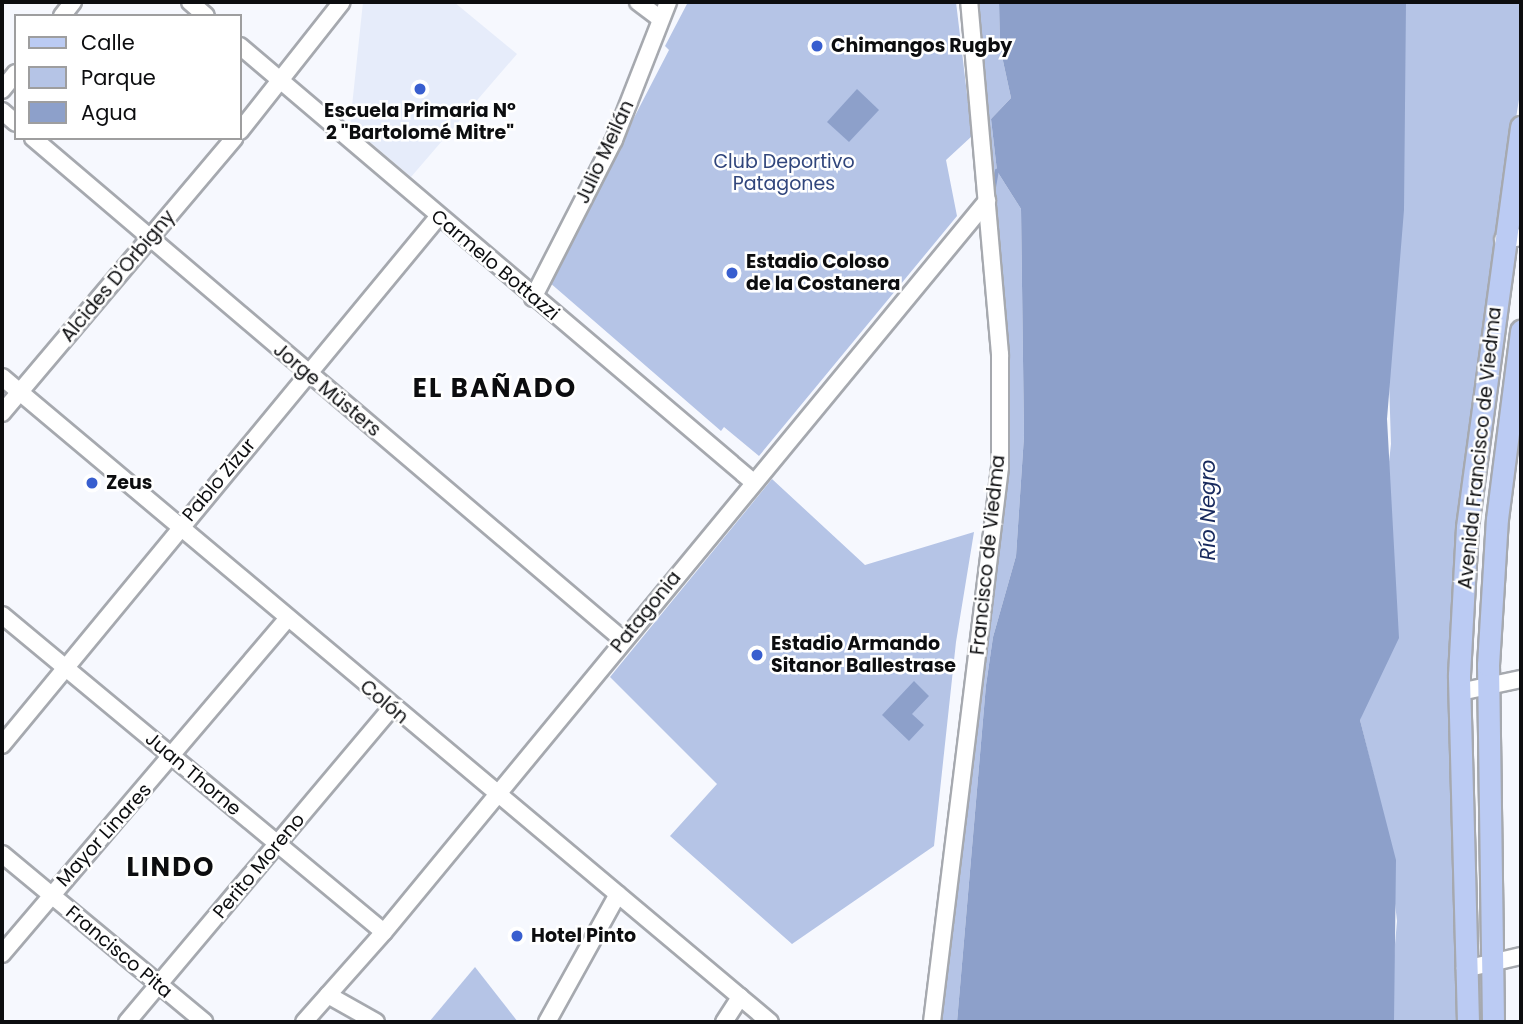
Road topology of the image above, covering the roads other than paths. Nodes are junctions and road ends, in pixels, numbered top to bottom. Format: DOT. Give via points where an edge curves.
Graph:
graph roads {
  1 [pos="190,2"];
  2 [pos="342,2"];
  3 [pos="638,2"];
  4 [pos="668,2"];
  5 [pos="969,2"];
  6 [pos="204,14"];
  7 [pos="659,18"];
  8 [pos="242,48"];
  9 [pos="14,75"];
  10 [pos="282,82"];
  11 [pos="2,90"];
  12 [pos="1521,127"];
  13 [pos="242,129"];
  14 [pos="35,140"];
  15 [pos="232,140"];
  16 [pos="986,201"];
  17 [pos="438,217"];
  18 [pos="149,238"];
  19 [pos="1512,238"];
  20 [pos="533,298"];
  21 [pos="1521,331"];
  22 [pos="307,374"];
  23 [pos="2,377"];
  24 [pos="19,393"];
  25 [pos="2,413"];
  26 [pos="1516,415"];
  27 [pos="1480,421"];
  28 [pos="752,481"];
  29 [pos="180,527"];
  30 [pos="2,615"];
  31 [pos="287,619"];
  32 [pos="623,640"];
  33 [pos="67,670"];
  34 [pos="1521,679"];
  35 [pos="1489,685"];
  36 [pos="1460,692"];
  37 [pos="391,709"];
  38 [pos="2,745"];
  39 [pos="173,757"];
  40 [pos="496,795"];
  41 [pos="277,844"];
  42 [pos="2,854"];
  43 [pos="618,894"];
  44 [pos="50,895"];
  45 [pos="384,932"];
  46 [pos="2,954"];
  47 [pos="1521,956"];
  48 [pos="1492,962"];
  49 [pos="1465,969"];
  50 [pos="159,985"];
  51 [pos="328,995"];
  52 [pos="740,997"];
  53 [pos="127,1022"];
  54 [pos="204,1022"];
  55 [pos="304,1022"];
  56 [pos="376,1022"];
  57 [pos="547,1022"];
  58 [pos="724,1022"];
  59 [pos="769,1022"];
  60 [pos="932,1022"];
  61 [pos="1468,1022"];
  62 [pos="1493,1022"];
  1 -- 6 [label="street"];
  2 -- 10 [label="street"];
  3 -- 7 [label="street"];
  4 -- 7 [label="street, Julio Meilán"];
  5 -- 16 [label="street, Francisco de Viedma"];
  7 -- 20 [label="street, Julio Meilán" via="614,141"];
  8 -- 10 [label="street, Carmelo Bottazzi"];
  9 -- 11 [label="street"];
  10 -- 13 [label="street"];
  10 -- 17 [label="street, Carmelo Bottazzi"];
  12 -- 19 [label="main road, Avenida Francisco de Viedma"];
  14 -- 18 [label="street, Jorge Müsters"];
  15 -- 18 [label="street, Alcides D'Orbigny"];
  16 -- 28 [label="street, Patagonia"];
  16 -- 60 [label="street, Francisco de Viedma" via="1000,354 1000,467"];
  17 -- 20 [label="street, Carmelo Bottazzi"];
  17 -- 22 [label="street, Pablo Zizur"];
  18 -- 22 [label="street, Jorge Müsters"];
  18 -- 24 [label="street, Alcides D'Orbigny"];
  19 -- 27 [label="main road, Avenida Francisco de Viedma"];
  20 -- 28 [label="street, Carmelo Bottazzi"];
  21 -- 26 [label="main road, Avenida Francisco de Viedma"];
  22 -- 29 [label="street, Pablo Zizur"];
  22 -- 32 [label="street, Jorge Müsters"];
  23 -- 24 [label="street, Colón"];
  24 -- 25 [label="street, Alcides D'Orbigny"];
  24 -- 29 [label="street, Colón"];
  26 -- 27 [label="main road"];
  26 -- 35 [label="main road, Avenida Francisco de Viedma" via="1497,520"];
  27 -- 36 [label="main road, Avenida Francisco de Viedma" via="1467,527"];
  28 -- 32 [label="street, Patagonia"];
  29 -- 31 [label="street, Colón"];
  29 -- 33 [label="street, Pablo Zizur"];
  30 -- 33 [label="street, Juan Thorne"];
  31 -- 37 [label="street, Colón"];
  31 -- 39 [label="street, Mayor Linares"];
  32 -- 40 [label="street, Patagonia"];
  33 -- 38 [label="street, Pablo Zizur"];
  33 -- 39 [label="street, Juan Thorne"];
  34 -- 35 [label="street"];
  35 -- 36 [label="street"];
  35 -- 48 [label="main road, Avenida Francisco de Viedma"];
  36 -- 49 [label="main road, Avenida Francisco de Viedma"];
  37 -- 40 [label="street, Colón"];
  37 -- 41 [label="street, Perito Moreno"];
  39 -- 41 [label="street, Juan Thorne"];
  39 -- 44 [label="street, Mayor Linares"];
  40 -- 43 [label="street, Colón"];
  40 -- 45 [label="street, Patagonia"];
  41 -- 45 [label="street, Juan Thorne"];
  41 -- 50 [label="street, Perito Moreno"];
  42 -- 44 [label="street, Francisco Pita"];
  43 -- 52 [label="street, Colón"];
  43 -- 57 [label="street"];
  44 -- 46 [label="street, Mayor Linares"];
  44 -- 50 [label="street, Francisco Pita"];
  45 -- 51 [label="street, Patagonia"];
  47 -- 48 [label="street"];
  48 -- 49 [label="street"];
  48 -- 62 [label="main road, Avenida Francisco de Viedma"];
  49 -- 61 [label="main road, Avenida Francisco de Viedma"];
  50 -- 53 [label="street, Perito Moreno"];
  50 -- 54 [label="street, Francisco Pita"];
  51 -- 55 [label="street, Patagonia"];
  51 -- 56 [label="street"];
  52 -- 58 [label="street"];
  52 -- 59 [label="street, Colón"];
}
